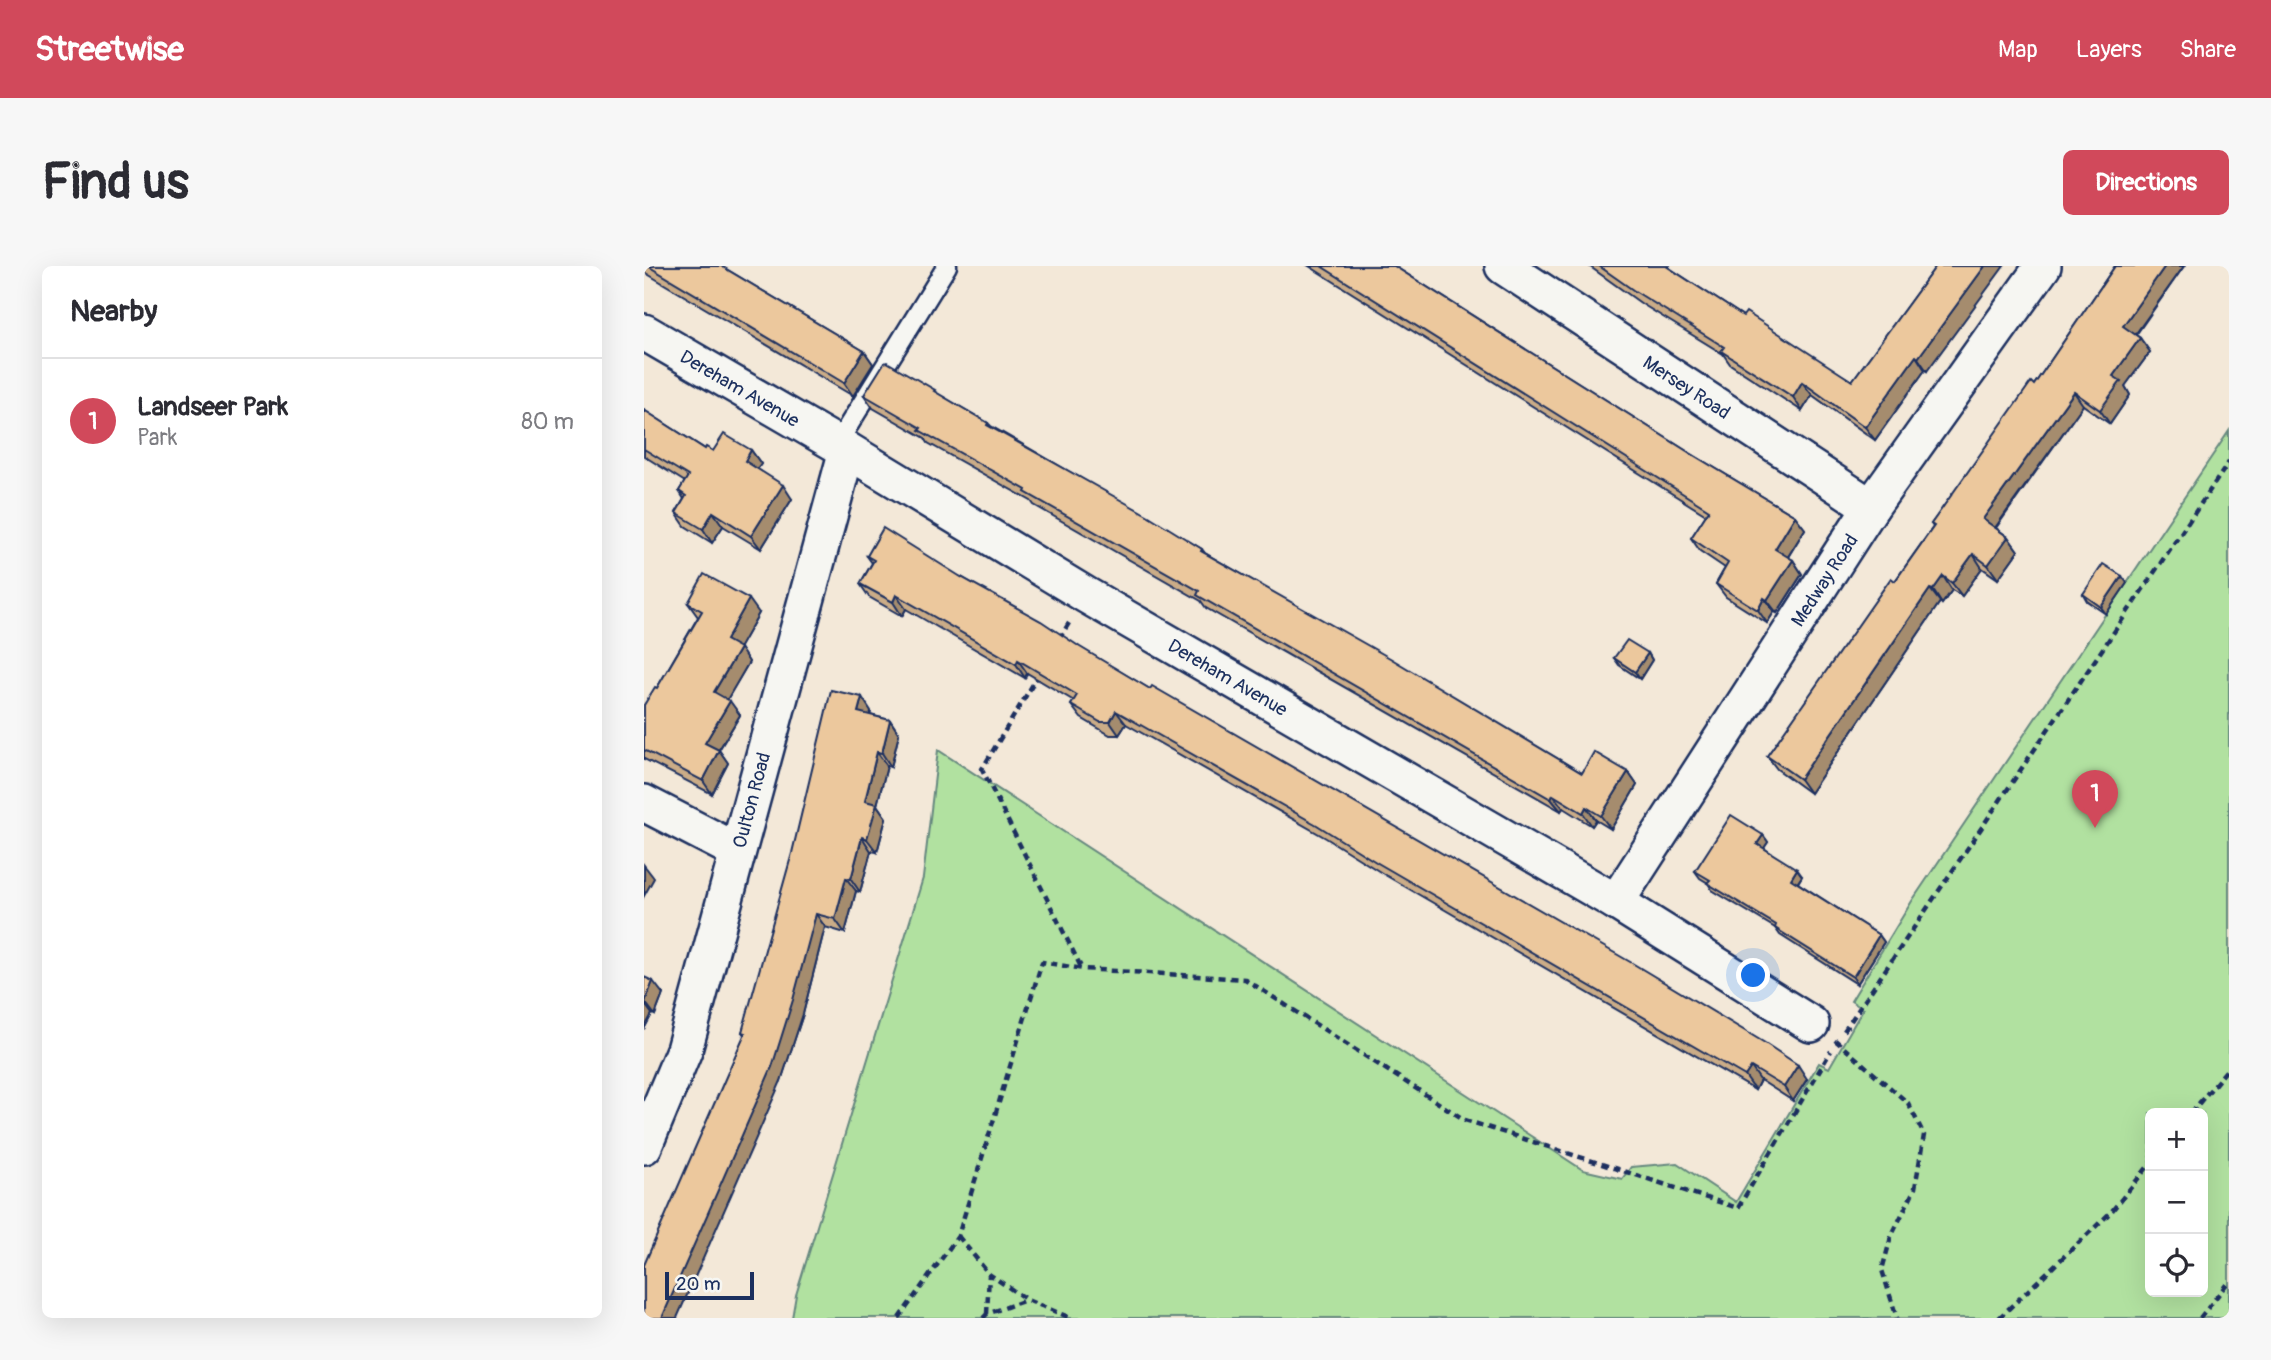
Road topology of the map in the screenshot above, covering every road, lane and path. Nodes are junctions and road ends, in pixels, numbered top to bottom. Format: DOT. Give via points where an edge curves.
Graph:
graph roads {
  1 [pos="947,266"];
  2 [pos="1503,266"];
  3 [pos="2043,266"];
  4 [pos="644,332"];
  5 [pos="842,447"];
  6 [pos="2229,462"];
  7 [pos="1871,507"];
  8 [pos="1086,595"];
  9 [pos="1058,641"];
  10 [pos="1044,665"];
  11 [pos="644,803"];
  12 [pos="737,851"];
  13 [pos="1616,902"];
  14 [pos="1083,969"];
  15 [pos="1824,1033"];
  16 [pos="2229,1067"];
  17 [pos="2195,1108"];
  18 [pos="644,1146"];
  19 [pos="2145,1170"];
  20 [pos="958,1236"];
  21 [pos="989,1274"];
  22 [pos="2229,1281"];
  23 [pos="1027,1300"];
  24 [pos="985,1316"];
  25 [pos="899,1318"];
  26 [pos="1071,1318"];
  27 [pos="1897,1318"];
  28 [pos="1999,1318"];
  29 [pos="2200,1318"];
  1 -- 5 [label="lane"];
  2 -- 7 [label="street, Mersey Road"];
  3 -- 7 [label="street, Medway Road"];
  4 -- 5 [label="street, Dereham Avenue"];
  5 -- 8 [label="street, Dereham Avenue"];
  5 -- 12 [label="street, Oulton Road"];
  6 -- 15 [label="path"];
  7 -- 13 [label="street, Medway Road"];
  8 -- 9 [label="path"];
  8 -- 13 [label="street, Dereham Avenue"];
  10 -- 14 [label="path" via="982,769"];
  11 -- 12 [label="street"];
  12 -- 18 [label="street, Oulton Road" via="684,1050"];
  13 -- 15 [label="street, Dereham Avenue"];
  14 -- 15 [label="path" via="1245,979 1465,1120 1738,1208"];
  14 -- 20 [label="path" via="1042,962"];
  15 -- 27 [label="path" via="1908,1103 1924,1135 1915,1188 1891,1237 1882,1270"];
  16 -- 17 [label="path"];
  19 -- 28 [label="path" via="2111,1212"];
  20 -- 21 [label="path"];
  20 -- 25 [label="path"];
  21 -- 23 [label="path"];
  21 -- 24 [label="path"];
  22 -- 29 [label="path"];
  23 -- 24 [label="path"];
  23 -- 26 [label="path"];
}
